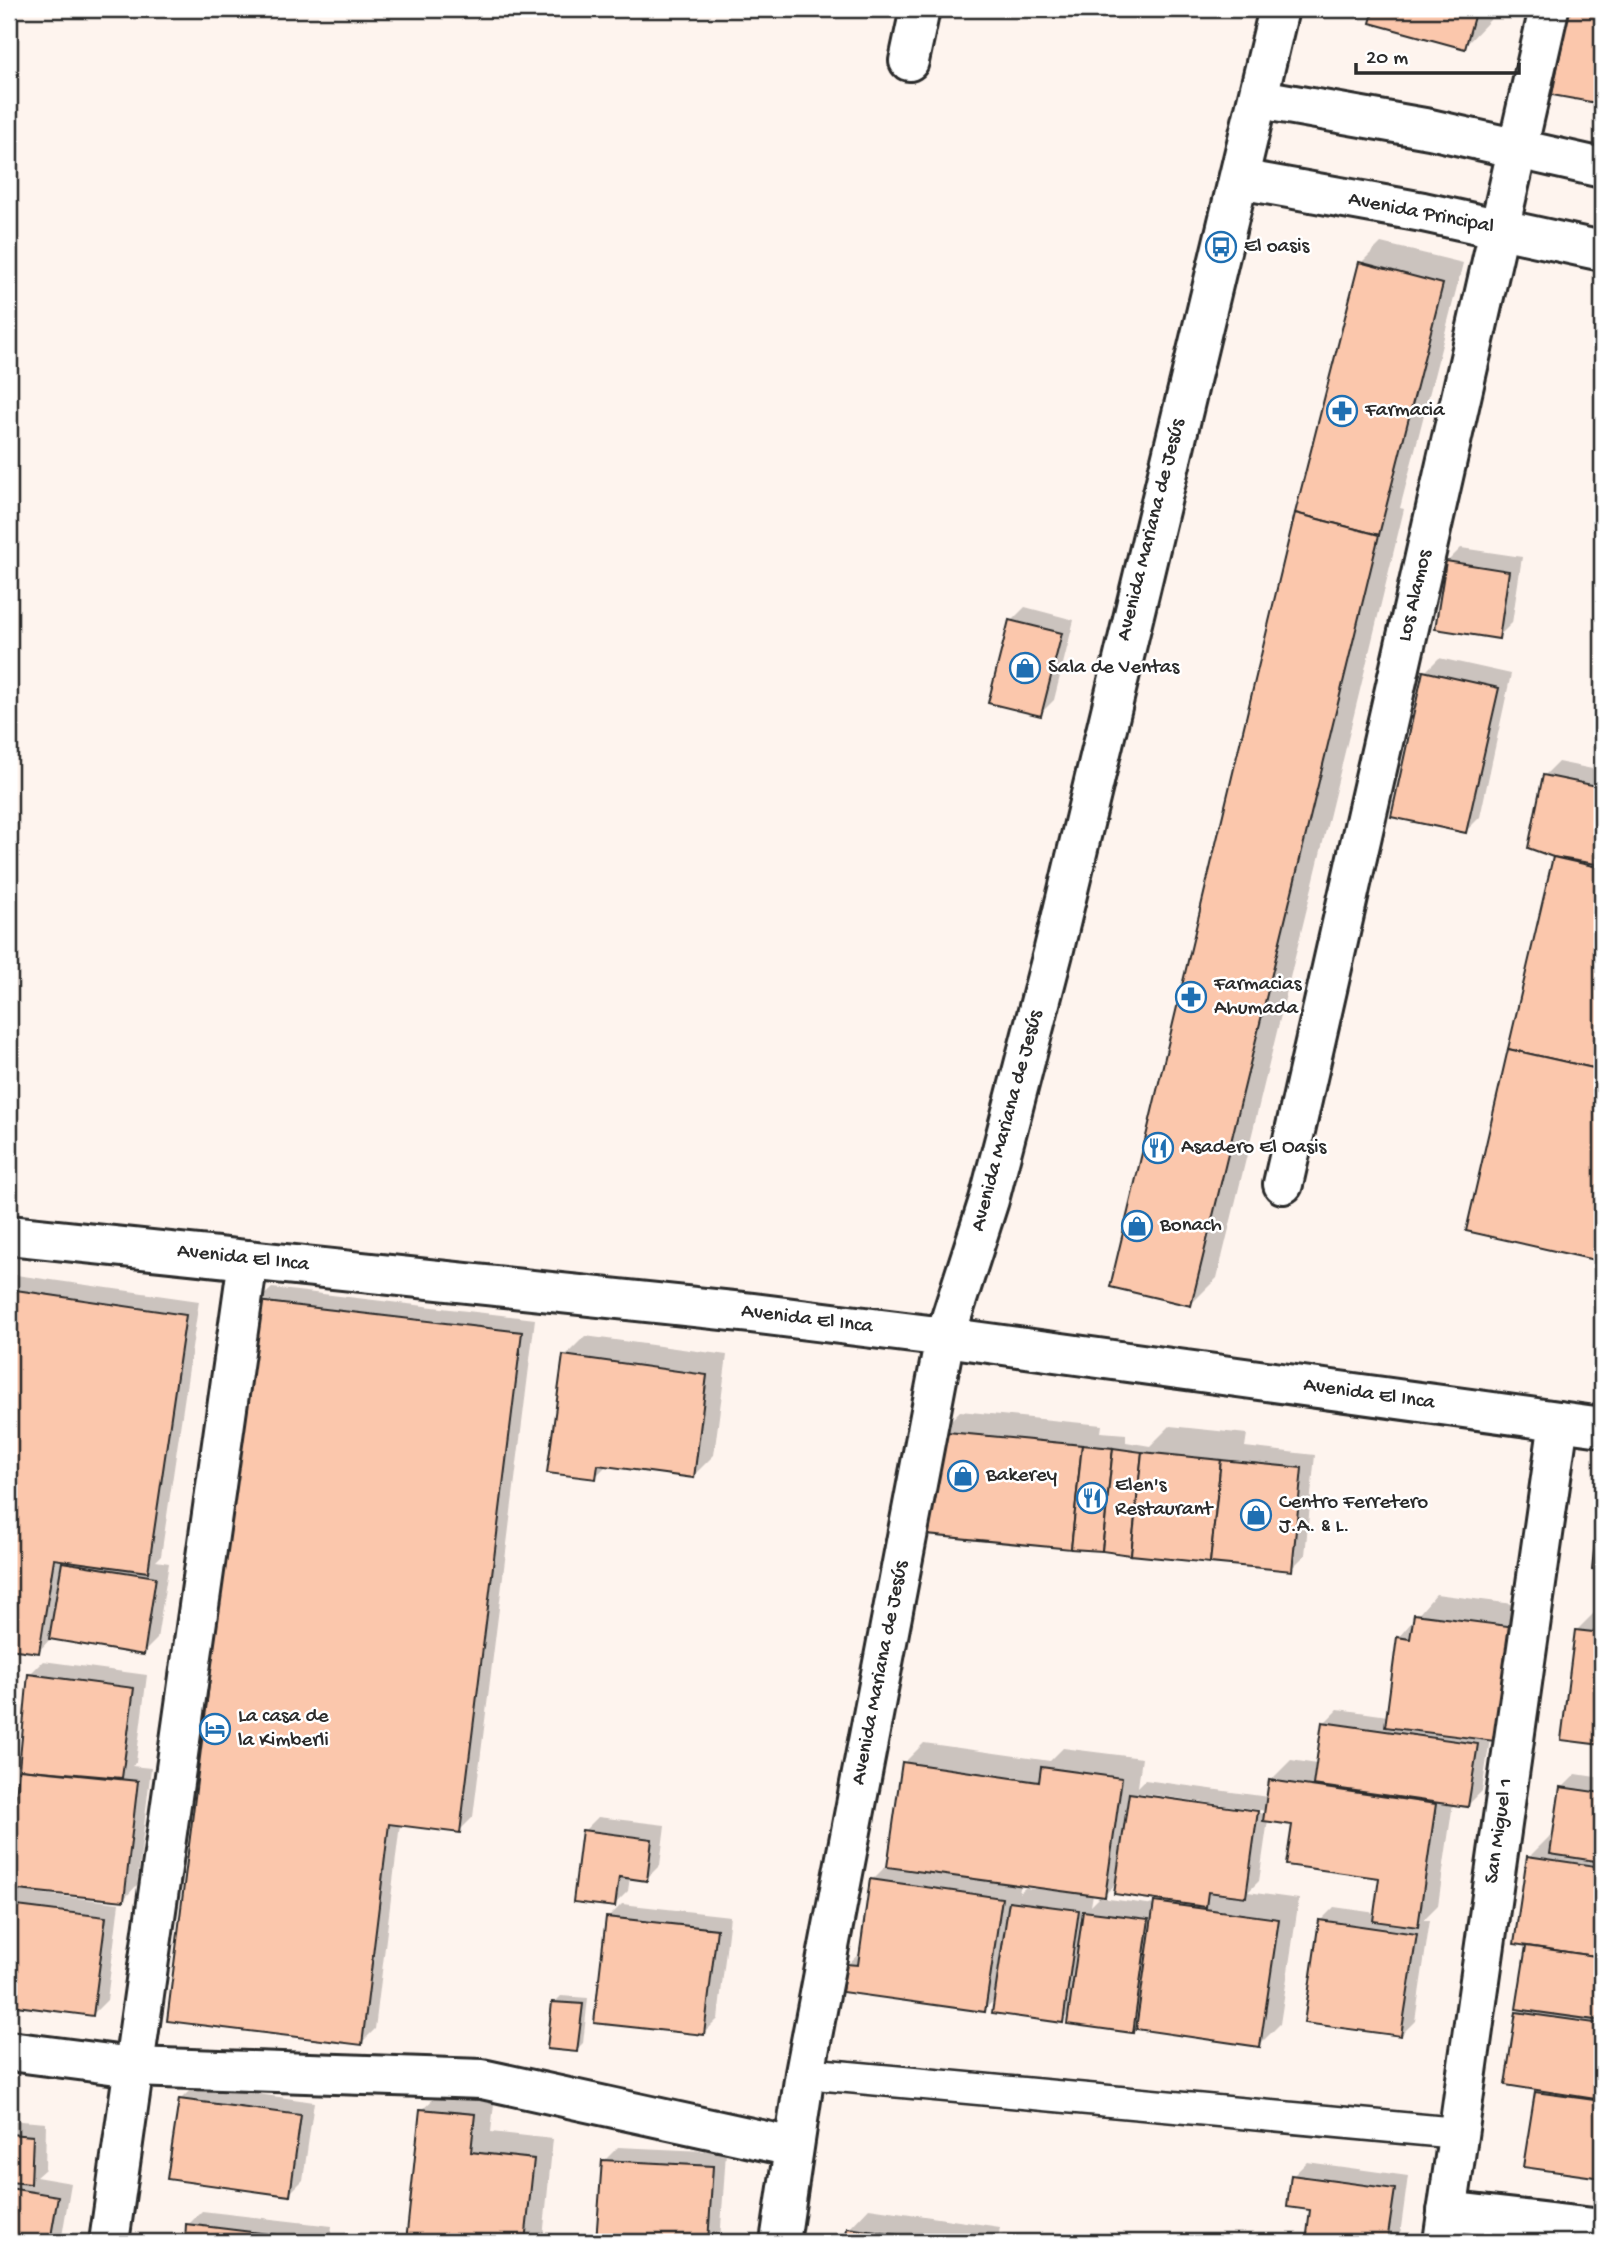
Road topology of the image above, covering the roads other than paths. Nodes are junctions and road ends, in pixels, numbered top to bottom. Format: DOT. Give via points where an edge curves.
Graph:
graph roads {
  1 [pos="920,9"];
  2 [pos="1279,9"];
  3 [pos="1549,9"];
  4 [pos="909,61"];
  5 [pos="1260,99"];
  6 [pos="1518,149"];
  7 [pos="1602,168"];
  8 [pos="1239,180"];
  9 [pos="1499,229"];
  10 [pos="1602,251"];
  11 [pos="1283,1184"];
  12 [pos="9,1235"];
  13 [pos="247,1260"];
  14 [pos="945,1337"];
  15 [pos="1559,1421"];
  16 [pos="1602,1427"];
  17 [pos="9,2051"];
  18 [pos="133,2067"];
  19 [pos="805,2073"];
  20 [pos="1457,2133"];
  21 [pos="793,2147"];
  22 [pos="1445,2227"];
  23 [pos="1602,2229"];
  24 [pos="109,2242"];
  25 [pos="780,2242"];
  1 -- 4 [label="street"];
  2 -- 5 [label="street, Avenida Mariana de Jesús"];
  3 -- 6 [label="street, Los Alamos"];
  5 -- 6 [label="street"];
  5 -- 8 [label="street, Avenida Mariana de Jesús"];
  6 -- 7 [label="street"];
  6 -- 9 [label="street, Los Alamos"];
  8 -- 9 [label="street, Avenida Principal"];
  8 -- 14 [label="street, Avenida Mariana de Jesús" via="1053,953 989,1200"];
  9 -- 10 [label="street, Avenida Principal"];
  9 -- 11 [label="street, Los Alamos"];
  12 -- 13 [label="street, Avenida El Inca"];
  13 -- 14 [label="street, Avenida El Inca"];
  13 -- 18 [label="street"];
  14 -- 15 [label="street, Avenida El Inca"];
  14 -- 19 [label="street, Avenida Mariana de Jesús"];
  15 -- 16 [label="street, Avenida El Inca"];
  15 -- 20 [label="street, San Miguel 1"];
  17 -- 18 [label="street"];
  18 -- 21 [label="street" via="482,2079"];
  18 -- 24 [label="street"];
  19 -- 20 [label="lane"];
  19 -- 21 [label="street, Avenida Mariana de Jesús"];
  20 -- 22 [label="street, San Miguel 1"];
  21 -- 25 [label="street, Avenida Mariana de Jesús"];
  22 -- 23 [label="street"];
}
